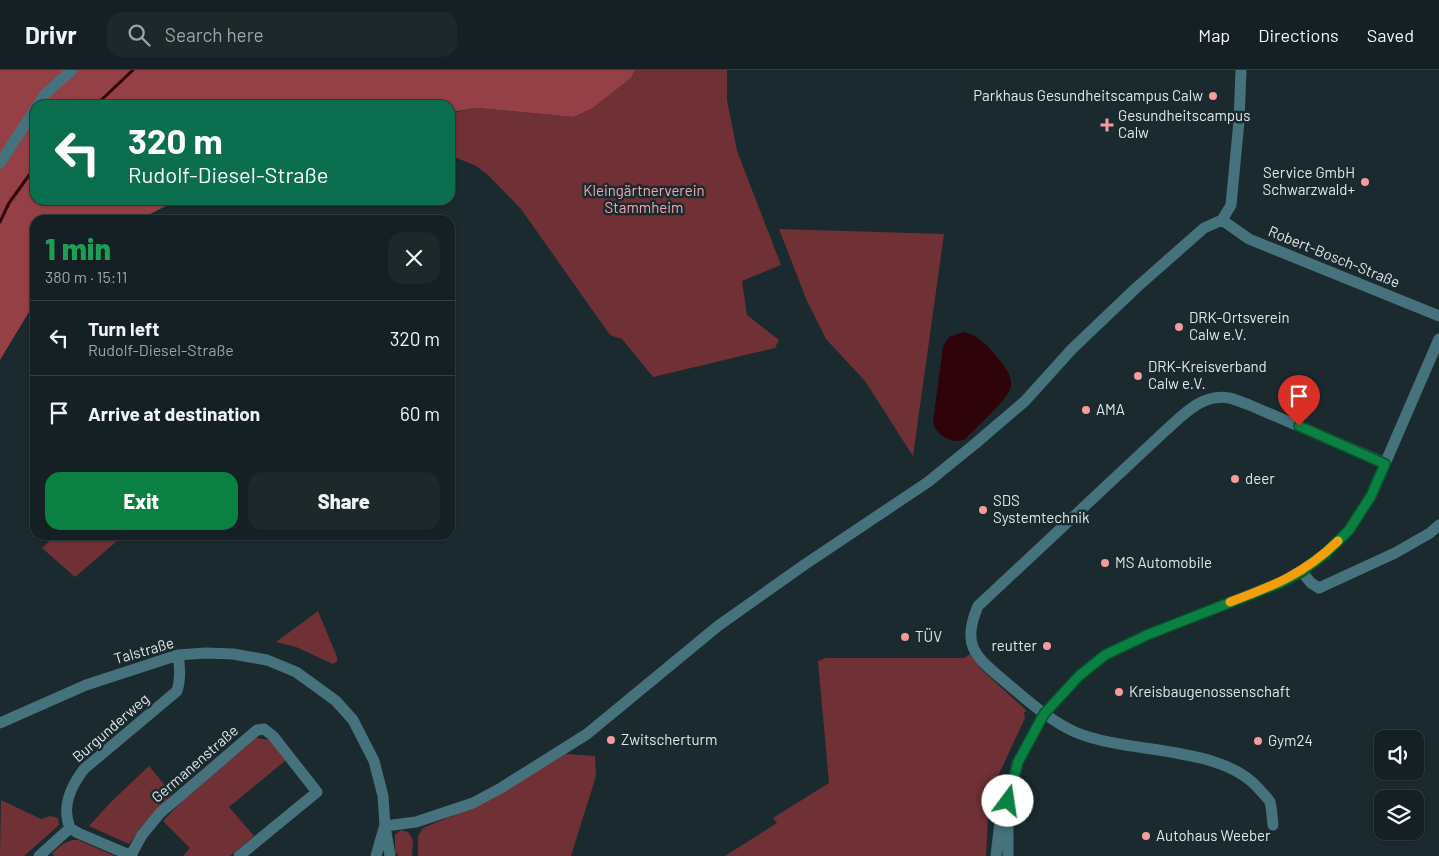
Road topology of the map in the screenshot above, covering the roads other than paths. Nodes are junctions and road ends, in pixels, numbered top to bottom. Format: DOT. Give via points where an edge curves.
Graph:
graph roads {
  1 [pos="72,70"];
  2 [pos="1241,70"];
  3 [pos="41,100"];
  4 [pos="30,117"];
  5 [pos="0,164"];
  6 [pos="1222,220"];
  7 [pos="1439,316"];
  8 [pos="1439,339"];
  9 [pos="1385,464"];
  10 [pos="1439,525"];
  11 [pos="1301,572"];
  12 [pos="178,655"];
  13 [pos="1044,714"];
  14 [pos="0,723"];
  15 [pos="1008,801"];
  16 [pos="1272,825"];
  17 [pos="385,826"];
  18 [pos="70,828"];
  19 [pos="1008,834"];
  20 [pos="39,856"];
  21 [pos="131,856"];
  22 [pos="239,856"];
  23 [pos="376,856"];
  24 [pos="390,856"];
  25 [pos="996,856"];
  26 [pos="1008,856"];
  27 [pos="1017,856"];
  1 -- 3 [label="street"];
  2 -- 6 [label="street" via="1231,205"];
  4 -- 5 [label="street"];
  6 -- 7 [label="street, Robert-Bosch-Straße" via="1249,239"];
  6 -- 17 [label="street" via="1204,228 1102,320 1025,401 928,482 718,626 587,734 473,803 416,822"];
  8 -- 9 [label="street"];
  9 -- 11 [label="street" via="1371,496 1349,530"];
  9 -- 13 [label="street" via="1228,398 1212,398 1194,406 978,606 970,633 975,655"];
  10 -- 11 [label="street" via="1395,553 1318,588"];
  11 -- 13 [label="street" via="1105,655 1079,676"];
  12 -- 14 [label="street, Talstraße" via="86,685"];
  12 -- 17 [label="street, Talstraße" via="233,654 267,660 296,672 336,701 353,720 374,761 383,796"];
  12 -- 18 [label="street, Burgunderweg" via="177,691 84,769 73,783 67,800"];
  13 -- 15 [label="street" via="1018,762"];
  13 -- 16 [label="street" via="1076,732 1106,741 1196,756 1236,770 1255,783 1270,801"];
  15 -- 19 [label="street"];
  15 -- 25 [label="street" via="1000,822"];
  17 -- 23 [label="street, Talstraße"];
  17 -- 24 [label="street, Talstraße"];
  18 -- 20 [label="street"];
  18 -- 21 [label="street"];
  19 -- 26 [label="street"];
  19 -- 27 [label="street"];
  21 -- 22 [label="street, Germanenstraße" via="142,835 160,814 258,730 264,729 317,792"];
}
